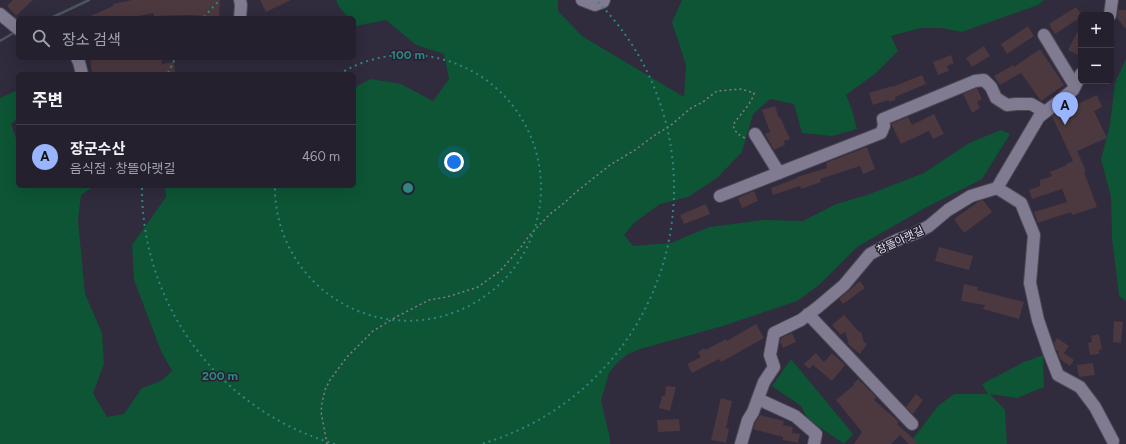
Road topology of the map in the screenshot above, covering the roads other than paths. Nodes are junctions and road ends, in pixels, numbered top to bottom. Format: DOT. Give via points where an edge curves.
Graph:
graph roads {
  1 [pos="240,0"];
  2 [pos="582,0"];
  3 [pos="604,0"];
  4 [pos="1112,0"];
  5 [pos="1110,12"];
  6 [pos="0,14"];
  7 [pos="240,16"];
  8 [pos="16,28"];
  9 [pos="1044,35"];
  10 [pos="78,60"];
  11 [pos="82,72"];
  12 [pos="1078,80"];
  13 [pos="1075,86"];
  14 [pos="1045,112"];
  15 [pos="751,137"];
  16 [pos="778,173"];
  17 [pos="996,188"];
  18 [pos="720,196"];
  19 [pos="808,314"];
  20 [pos="758,399"];
  21 [pos="912,424"];
  22 [pos="1114,442"];
  23 [pos="741,444"];
  24 [pos="814,444"];
  1 -- 7 [label="street"];
  2 -- 3 [label="street" via="595,5"];
  4 -- 5 [label="street"];
  6 -- 8 [label="street"];
  9 -- 13 [label="street"];
  10 -- 11 [label="street"];
  12 -- 13 [label="street"];
  13 -- 14 [label="street"];
  14 -- 16 [label="street" via="1031,104 1007,105 996,98 984,80 975,81 883,119 881,133"];
  14 -- 17 [label="street" via="1039,117"];
  15 -- 16 [label="street"];
  16 -- 18 [label="street"];
  17 -- 19 [label="street, 창뜰아랫길" via="971,196 929,226 870,254 844,285"];
  17 -- 22 [label="street" via="1021,203 1034,235 1030,282 1038,320 1058,375 1080,387 1095,407"];
  19 -- 20 [label="street, 창뜰아랫길" via="774,333 770,355 774,367 764,382"];
  19 -- 21 [label="street"];
  20 -- 23 [label="street, 창뜰아랫길"];
  20 -- 24 [label="street" via="795,416 816,434"];
}
